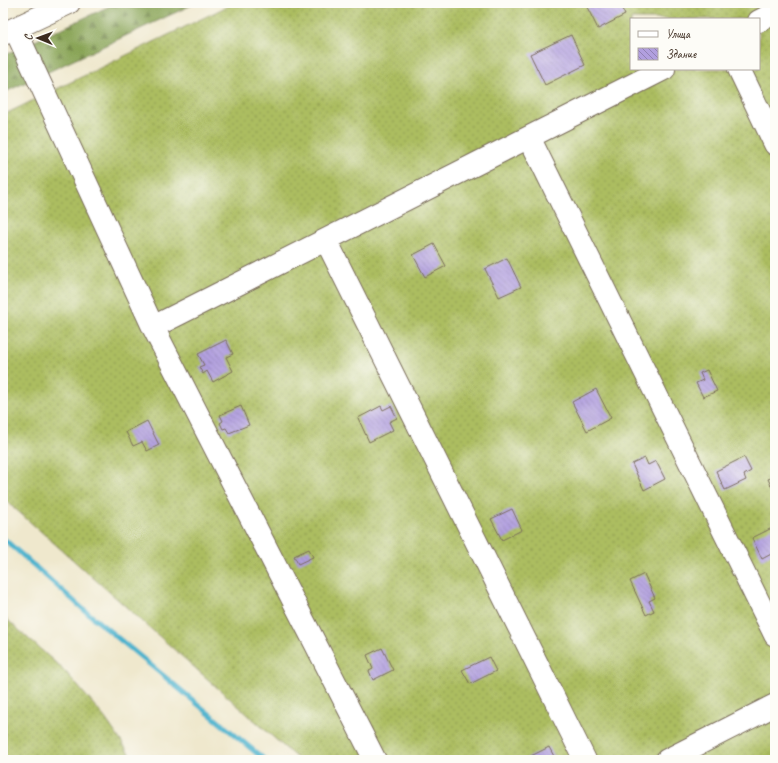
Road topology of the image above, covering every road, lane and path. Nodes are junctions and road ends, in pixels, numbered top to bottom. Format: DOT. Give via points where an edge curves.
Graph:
graph roads {
  1 [pos="69,3"];
  2 [pos="775,13"];
  3 [pos="760,20"];
  4 [pos="9,31"];
  5 [pos="662,70"];
  6 [pos="739,70"];
  7 [pos="529,137"];
  8 [pos="775,144"];
  9 [pos="326,240"];
  10 [pos="153,327"];
  11 [pos="775,635"];
  12 [pos="775,705"];
  13 [pos="375,760"];
  14 [pos="585,760"];
  15 [pos="667,760"];
  1 -- 4 [label="street"];
  2 -- 3 [label="street"];
  4 -- 10 [label="street"];
  5 -- 7 [label="street"];
  6 -- 8 [label="street"];
  7 -- 9 [label="street"];
  7 -- 11 [label="street"];
  9 -- 10 [label="street"];
  9 -- 14 [label="street"];
  10 -- 13 [label="street"];
  12 -- 15 [label="street"];
}
